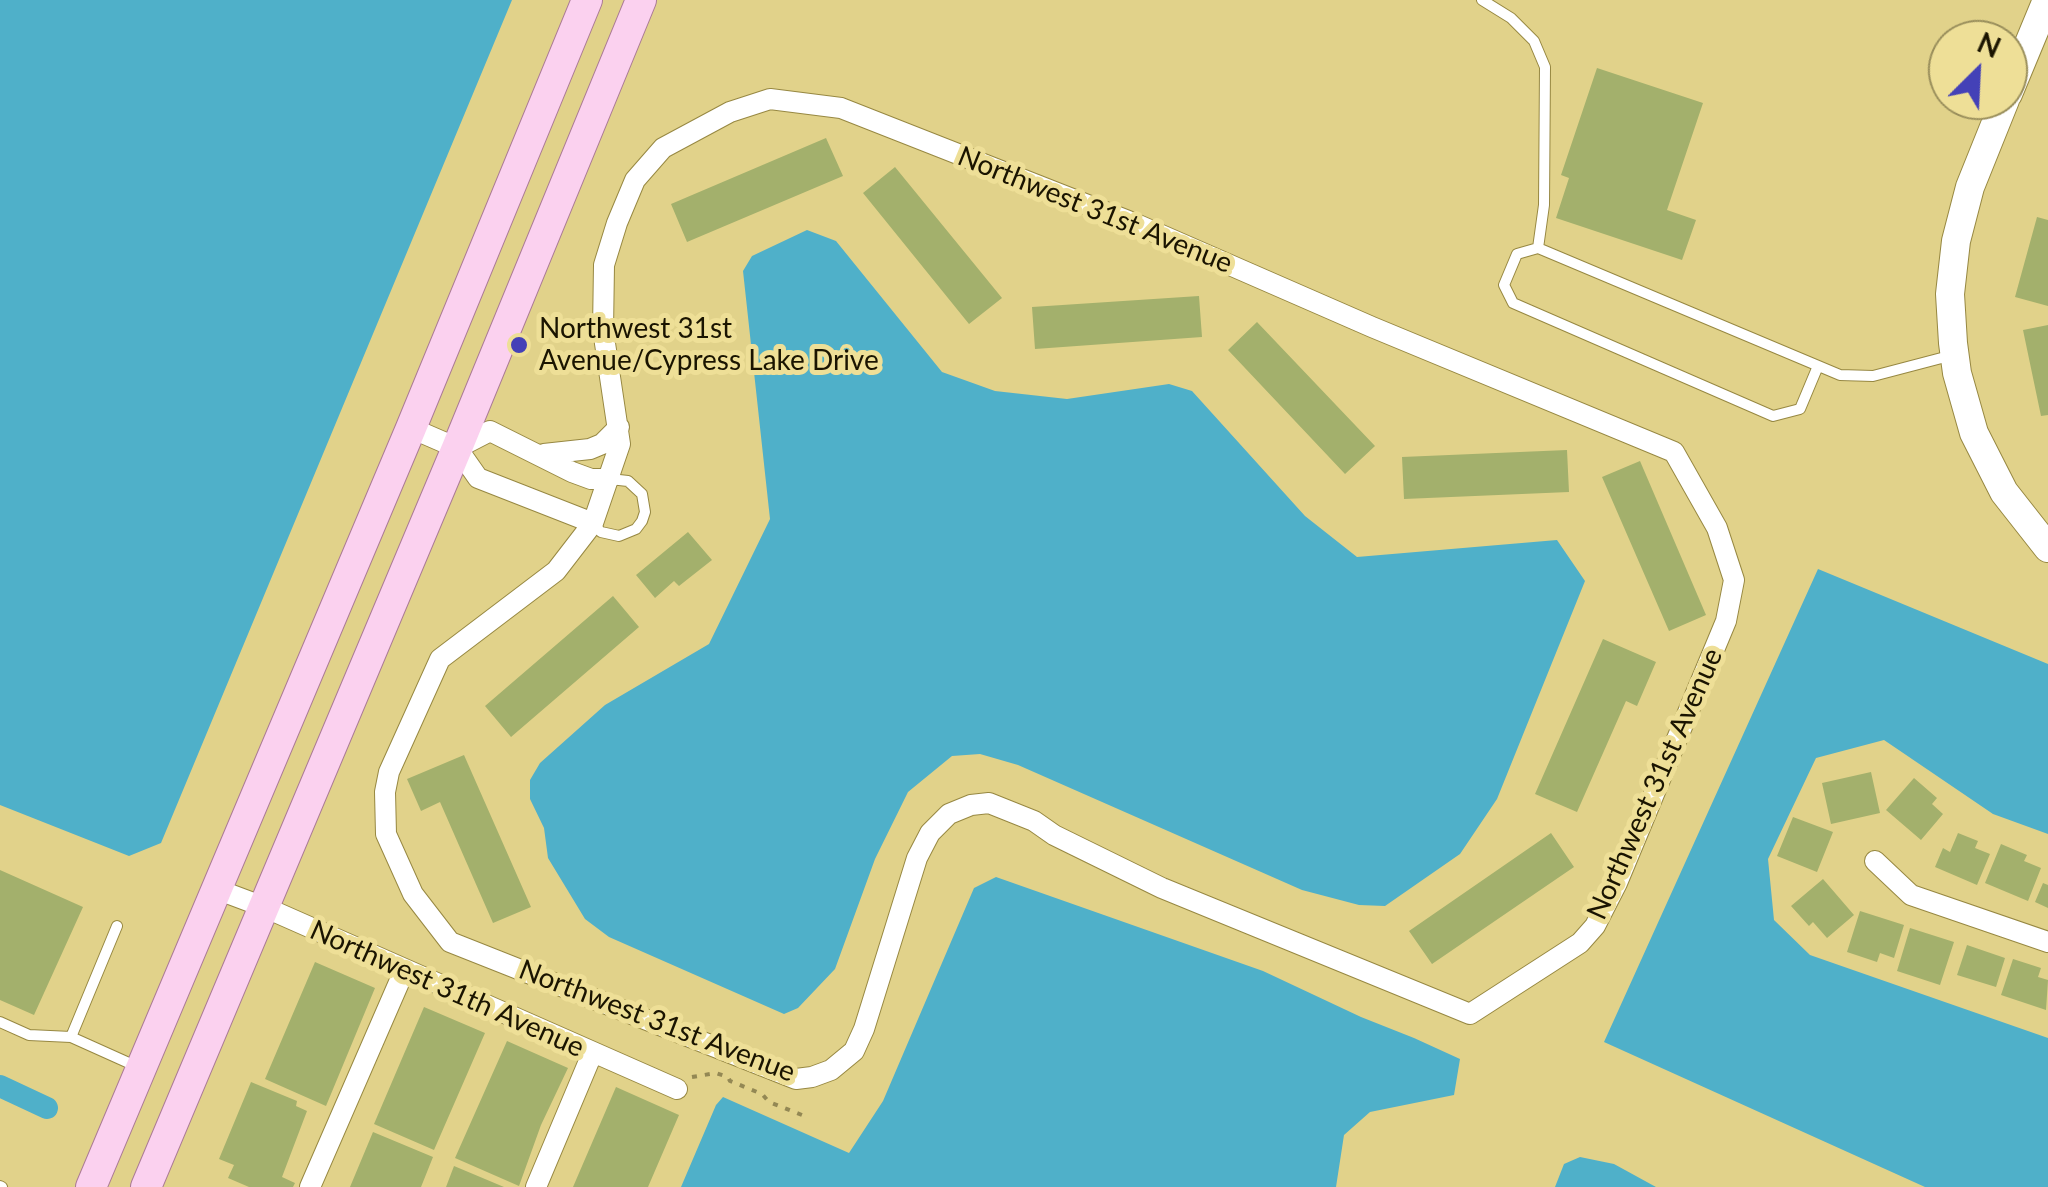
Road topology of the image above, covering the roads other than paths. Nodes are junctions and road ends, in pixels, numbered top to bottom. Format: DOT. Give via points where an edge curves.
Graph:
graph roads {
  1 [pos="587,0"];
  2 [pos="641,0"];
  3 [pos="1482,0"];
  4 [pos="2047,0"];
  5 [pos="2028,46"];
  6 [pos="1998,120"];
  7 [pos="1538,248"];
  8 [pos="1954,355"];
  9 [pos="1818,366"];
  10 [pos="618,427"];
  11 [pos="411,428"];
  12 [pos="457,448"];
  13 [pos="537,453"];
  14 [pos="609,480"];
  15 [pos="593,523"];
  16 [pos="2048,548"];
  17 [pos="1875,861"];
  18 [pos="216,889"];
  19 [pos="264,907"];
  20 [pos="118,926"];
  21 [pos="2048,942"];
  22 [pos="404,971"];
  23 [pos="0,1022"];
  24 [pos="70,1036"];
  25 [pos="592,1054"];
  26 [pos="141,1068"];
  27 [pos="677,1089"];
  28 [pos="91,1187"];
  29 [pos="146,1187"];
  30 [pos="310,1187"];
  31 [pos="536,1187"];
  1 -- 11 [label="main road"];
  2 -- 12 [label="main road"];
  3 -- 7 [label="lane" via="1534,41 1545,67"];
  4 -- 5 [label="main road"];
  6 -- 8 [label="main road" via="1956,241 1950,294"];
  7 -- 9 [label="lane"];
  7 -- 9 [label="lane" via="1517,254 1504,285 1513,303 1774,416 1800,409"];
  8 -- 9 [label="lane" via="1874,376"];
  8 -- 16 [label="main road" via="1992,472"];
  10 -- 13 [label="street" via="590,449"];
  10 -- 14 [label="street, Northwest 31st Avenue"];
  10 -- 15 [label="street, Northwest 31st Avenue" via="603,330 604,265 636,180 662,148 730,112 770,99 841,108 1136,224 1674,452 1717,528 1734,580 1726,621 1595,926 1580,943 1470,1014 1162,888 990,803 949,814 930,833 854,1051 832,1070 796,1080 450,942 413,894 386,834 389,772 440,659 556,571"];
  11 -- 12 [label="street"];
  11 -- 18 [label="main road"];
  12 -- 13 [label="street" via="490,432"];
  12 -- 15 [label="street" via="478,478"];
  12 -- 19 [label="main road"];
  13 -- 14 [label="street" via="572,472"];
  14 -- 15 [label="street, Northwest 31st Avenue"];
  14 -- 15 [label="lane" via="628,481 642,494 642,521 619,536"];
  17 -- 21 [label="street" via="1911,895"];
  18 -- 19 [label="street, Northwest 31th Avenue"];
  18 -- 26 [label="main road"];
  19 -- 22 [label="street, Northwest 31th Avenue"];
  19 -- 29 [label="main road"];
  20 -- 24 [label="lane"];
  22 -- 25 [label="street, Northwest 31th Avenue"];
  22 -- 30 [label="street"];
  23 -- 24 [label="lane" via="29,1035"];
  24 -- 26 [label="lane"];
  25 -- 27 [label="street, Northwest 31th Avenue"];
  25 -- 31 [label="street"];
  26 -- 28 [label="main road"];
}
